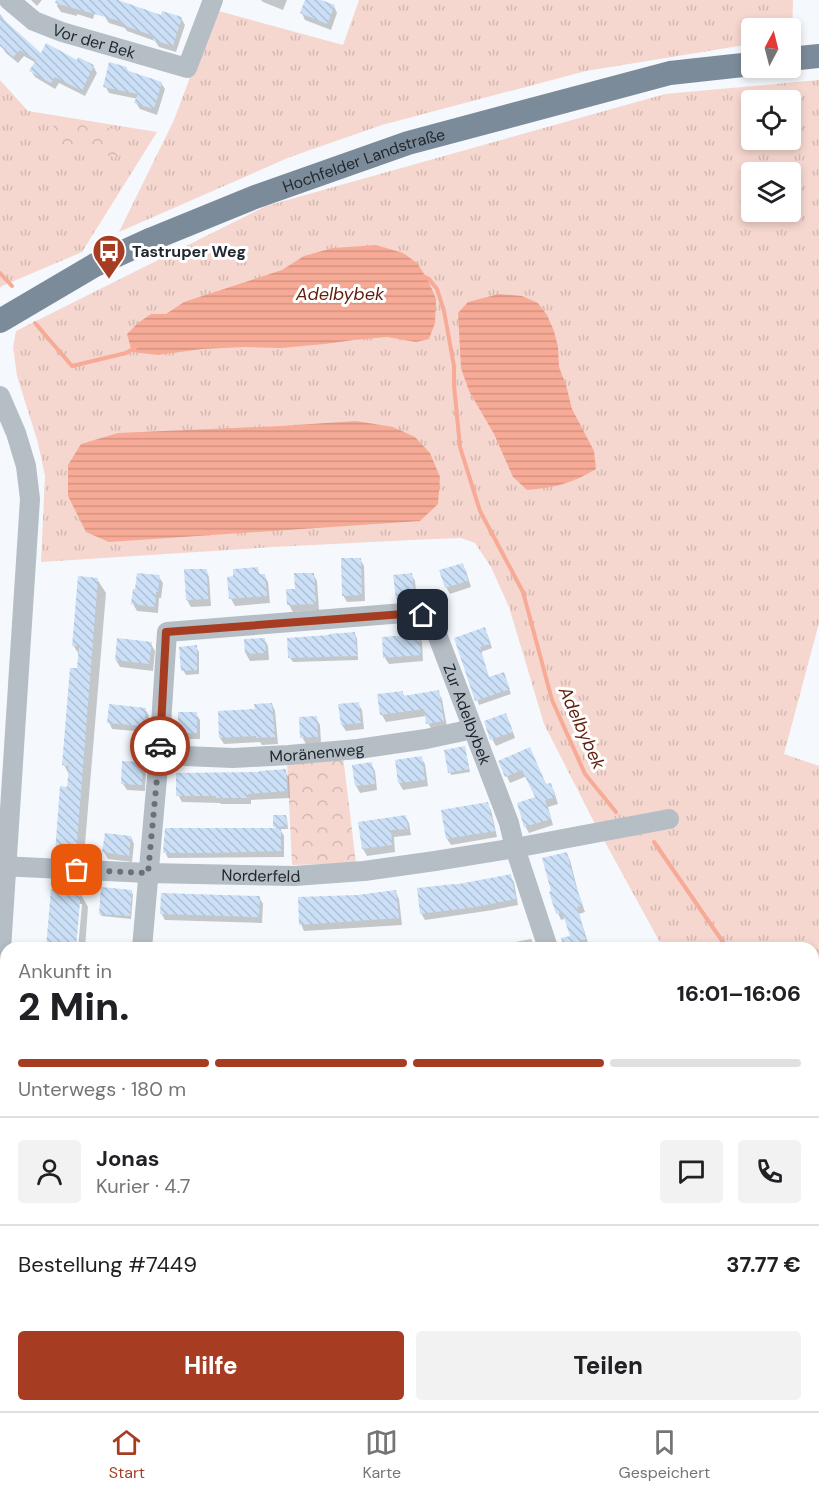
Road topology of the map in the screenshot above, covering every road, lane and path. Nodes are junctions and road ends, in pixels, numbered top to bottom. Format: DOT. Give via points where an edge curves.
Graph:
graph roads {
  1 [pos="9,0"];
  2 [pos="213,0"];
  3 [pos="819,56"];
  4 [pos="801,58"];
  5 [pos="741,65"];
  6 [pos="0,321"];
  7 [pos="0,396"];
  8 [pos="472,729"];
  9 [pos="159,755"];
  10 [pos="669,819"];
  11 [pos="515,848"];
  12 [pos="3,866"];
  13 [pos="148,873"];
  14 [pos="2,942"];
  15 [pos="142,942"];
  16 [pos="546,942"];
  1 -- 2 [label="street, Vor der Bek" via="34,21 62,32 187,68"];
  3 -- 4 [label="main road"];
  5 -- 6 [label="main road, Hochfelder Landstraße" via="670,73 408,143 255,197 152,239 95,265"];
  7 -- 12 [label="street" via="26,466 30,499"];
  8 -- 9 [label="street, Moränenweg" via="426,739 289,755"];
  8 -- 9 [label="street, Zur Adelbybek" via="430,616 404,614 166,632"];
  8 -- 11 [label="street, Zur Adelbybek"];
  9 -- 13 [label="street, Zur Adelbybek"];
  10 -- 11 [label="street, Norderfeld"];
  11 -- 13 [label="street, Norderfeld" via="364,871 294,876"];
  11 -- 16 [label="street, Zur Adelbybek"];
  12 -- 13 [label="street, Norderfeld"];
  12 -- 14 [label="street"];
  13 -- 15 [label="street, Zur Adelbybek"];
}
